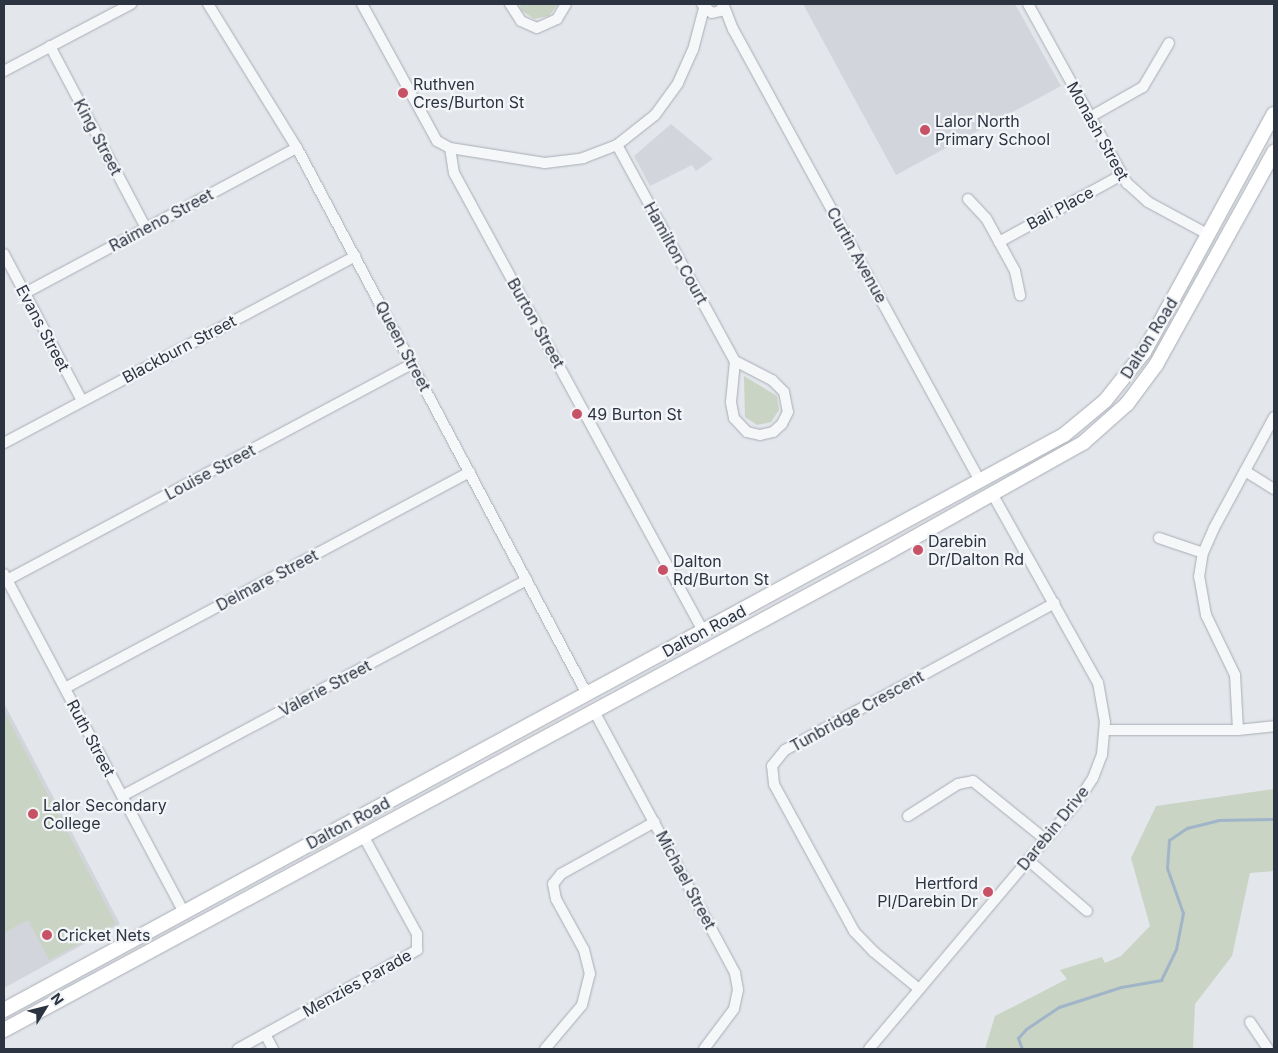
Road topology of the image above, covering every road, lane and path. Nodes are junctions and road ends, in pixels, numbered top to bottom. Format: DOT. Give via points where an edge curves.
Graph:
graph roads {
  1 [pos="131,4"];
  2 [pos="208,4"];
  3 [pos="362,4"];
  4 [pos="510,4"];
  5 [pos="566,4"];
  6 [pos="1028,4"];
  7 [pos="714,8"];
  8 [pos="1169,43"];
  9 [pos="50,46"];
  10 [pos="4,71"];
  11 [pos="1274,114"];
  12 [pos="1090,117"];
  13 [pos="617,145"];
  14 [pos="297,148"];
  15 [pos="450,148"];
  16 [pos="1274,152"];
  17 [pos="1122,175"];
  18 [pos="968,199"];
  19 [pos="146,228"];
  20 [pos="1208,235"];
  21 [pos="999,242"];
  22 [pos="1224,244"];
  23 [pos="4,254"];
  24 [pos="355,256"];
  25 [pos="25,293"];
  26 [pos="1020,295"];
  27 [pos="735,361"];
  28 [pos="412,364"];
  29 [pos="82,401"];
  30 [pos="1274,417"];
  31 [pos="4,443"];
  32 [pos="1245,471"];
  33 [pos="470,472"];
  34 [pos="980,481"];
  35 [pos="1274,489"];
  36 [pos="993,495"];
  37 [pos="1160,538"];
  38 [pos="1203,553"];
  39 [pos="5,577"];
  40 [pos="527,580"];
  41 [pos="1055,603"];
  42 [pos="703,631"];
  43 [pos="712,647"];
  44 [pos="64,688"];
  45 [pos="587,694"];
  46 [pos="594,711"];
  47 [pos="1274,726"];
  48 [pos="1106,730"];
  49 [pos="1238,730"];
  50 [pos="122,796"];
  51 [pos="908,816"];
  52 [pos="655,822"];
  53 [pos="364,837"];
  54 [pos="1045,839"];
  55 [pos="1028,860"];
  56 [pos="1087,911"];
  57 [pos="184,912"];
  58 [pos="192,929"];
  59 [pos="919,989"];
  60 [pos="4,1010"];
  61 [pos="1250,1022"];
  62 [pos="4,1030"];
  63 [pos="265,1034"];
  64 [pos="238,1049"];
  65 [pos="273,1049"];
  66 [pos="544,1049"];
  67 [pos="704,1049"];
  68 [pos="869,1049"];
  69 [pos="1268,1049"];
  1 -- 9 [label="street"];
  2 -- 14 [label="street, Queen Street"];
  3 -- 15 [label="street" via="437,141"];
  4 -- 5 [label="street" via="521,21 537,28 557,20"];
  6 -- 12 [label="street, Monash Street"];
  7 -- 13 [label="street" via="698,30 688,65 666,102 641,129"];
  7 -- 34 [label="street, Curtin Avenue" via="733,29"];
  8 -- 12 [label="street" via="1144,86"];
  9 -- 10 [label="street"];
  9 -- 19 [label="street, King Street"];
  11 -- 20 [label="main road, Dalton Road"];
  12 -- 17 [label="street, Monash Street"];
  13 -- 15 [label="street" via="584,158 546,163"];
  13 -- 27 [label="street, Hamilton Court"];
  14 -- 19 [label="street, Raimeno Street"];
  14 -- 24 [label="street, Queen Street"];
  15 -- 42 [label="street, Burton Street" via="451,168"];
  16 -- 22 [label="main road, Dalton Road"];
  17 -- 20 [label="street, Monash Street" via="1132,189 1148,202"];
  17 -- 21 [label="street, Bali Place"];
  18 -- 21 [label="street" via="980,210"];
  19 -- 25 [label="street, Raimeno Street"];
  20 -- 22 [label="main road, Monash Street"];
  20 -- 34 [label="main road, Dalton Road" via="1144,352 1109,397 1064,435"];
  21 -- 26 [label="street" via="1015,271"];
  22 -- 36 [label="main road, Dalton Road" via="1156,365 1127,404 1083,443"];
  23 -- 25 [label="street, Evans Street"];
  24 -- 28 [label="street, Queen Street"];
  24 -- 29 [label="street, Blackburn Street"];
  25 -- 29 [label="street, Evans Street"];
  27 -- 27 [label="street" via="772,380 784,392 788,412 773,432 760,435 747,432 734,418"];
  28 -- 33 [label="street, Queen Street"];
  28 -- 39 [label="street, Louise Street"];
  29 -- 31 [label="street, Blackburn Street"];
  30 -- 32 [label="street"];
  32 -- 35 [label="street"];
  32 -- 38 [label="street"];
  33 -- 40 [label="street, Queen Street"];
  33 -- 44 [label="street, Delmare Street"];
  34 -- 42 [label="main road, Dalton Road"];
  36 -- 41 [label="street, Darebin Drive"];
  36 -- 43 [label="main road, Dalton Road"];
  37 -- 38 [label="street"];
  38 -- 49 [label="street" via="1200,592 1206,615 1235,675"];
  39 -- 44 [label="street, Ruth Street"];
  40 -- 45 [label="street, Queen Street"];
  40 -- 50 [label="street, Valerie Street"];
  41 -- 48 [label="street, Darebin Drive" via="1098,683"];
  41 -- 59 [label="street, Tunbridge Crescent" via="786,750 772,766 774,784 854,931"];
  42 -- 43 [label="main road, Burton Street"];
  42 -- 45 [label="main road, Dalton Road"];
  43 -- 46 [label="main road, Dalton Road"];
  44 -- 50 [label="street, Ruth Street"];
  45 -- 57 [label="main road, Dalton Road"];
  46 -- 52 [label="street, Michael Street"];
  46 -- 53 [label="main road, Dalton Road"];
  47 -- 49 [label="street"];
  48 -- 49 [label="street"];
  48 -- 54 [label="street, Darebin Drive" via="1102,755 1093,778"];
  50 -- 57 [label="street, Ruth Street"];
  51 -- 54 [label="street" via="958,784 973,781"];
  52 -- 66 [label="street" via="561,874 553,884 556,899 584,950 590,974 582,1005"];
  52 -- 67 [label="street, Michael Street" via="732,964 738,981 734,1009"];
  53 -- 58 [label="main road, Dalton Road"];
  53 -- 63 [label="street, Menzies Parade" via="417,934 417,950"];
  54 -- 55 [label="street, Darebin Drive"];
  55 -- 56 [label="street"];
  55 -- 59 [label="street, Darebin Drive"];
  57 -- 58 [label="main road, Ruth Street"];
  57 -- 60 [label="main road, Dalton Road"];
  58 -- 62 [label="main road, Dalton Road"];
  59 -- 68 [label="street, Darebin Drive"];
  61 -- 69 [label="street"];
  63 -- 64 [label="street, Menzies Parade"];
  63 -- 65 [label="street"];
}
